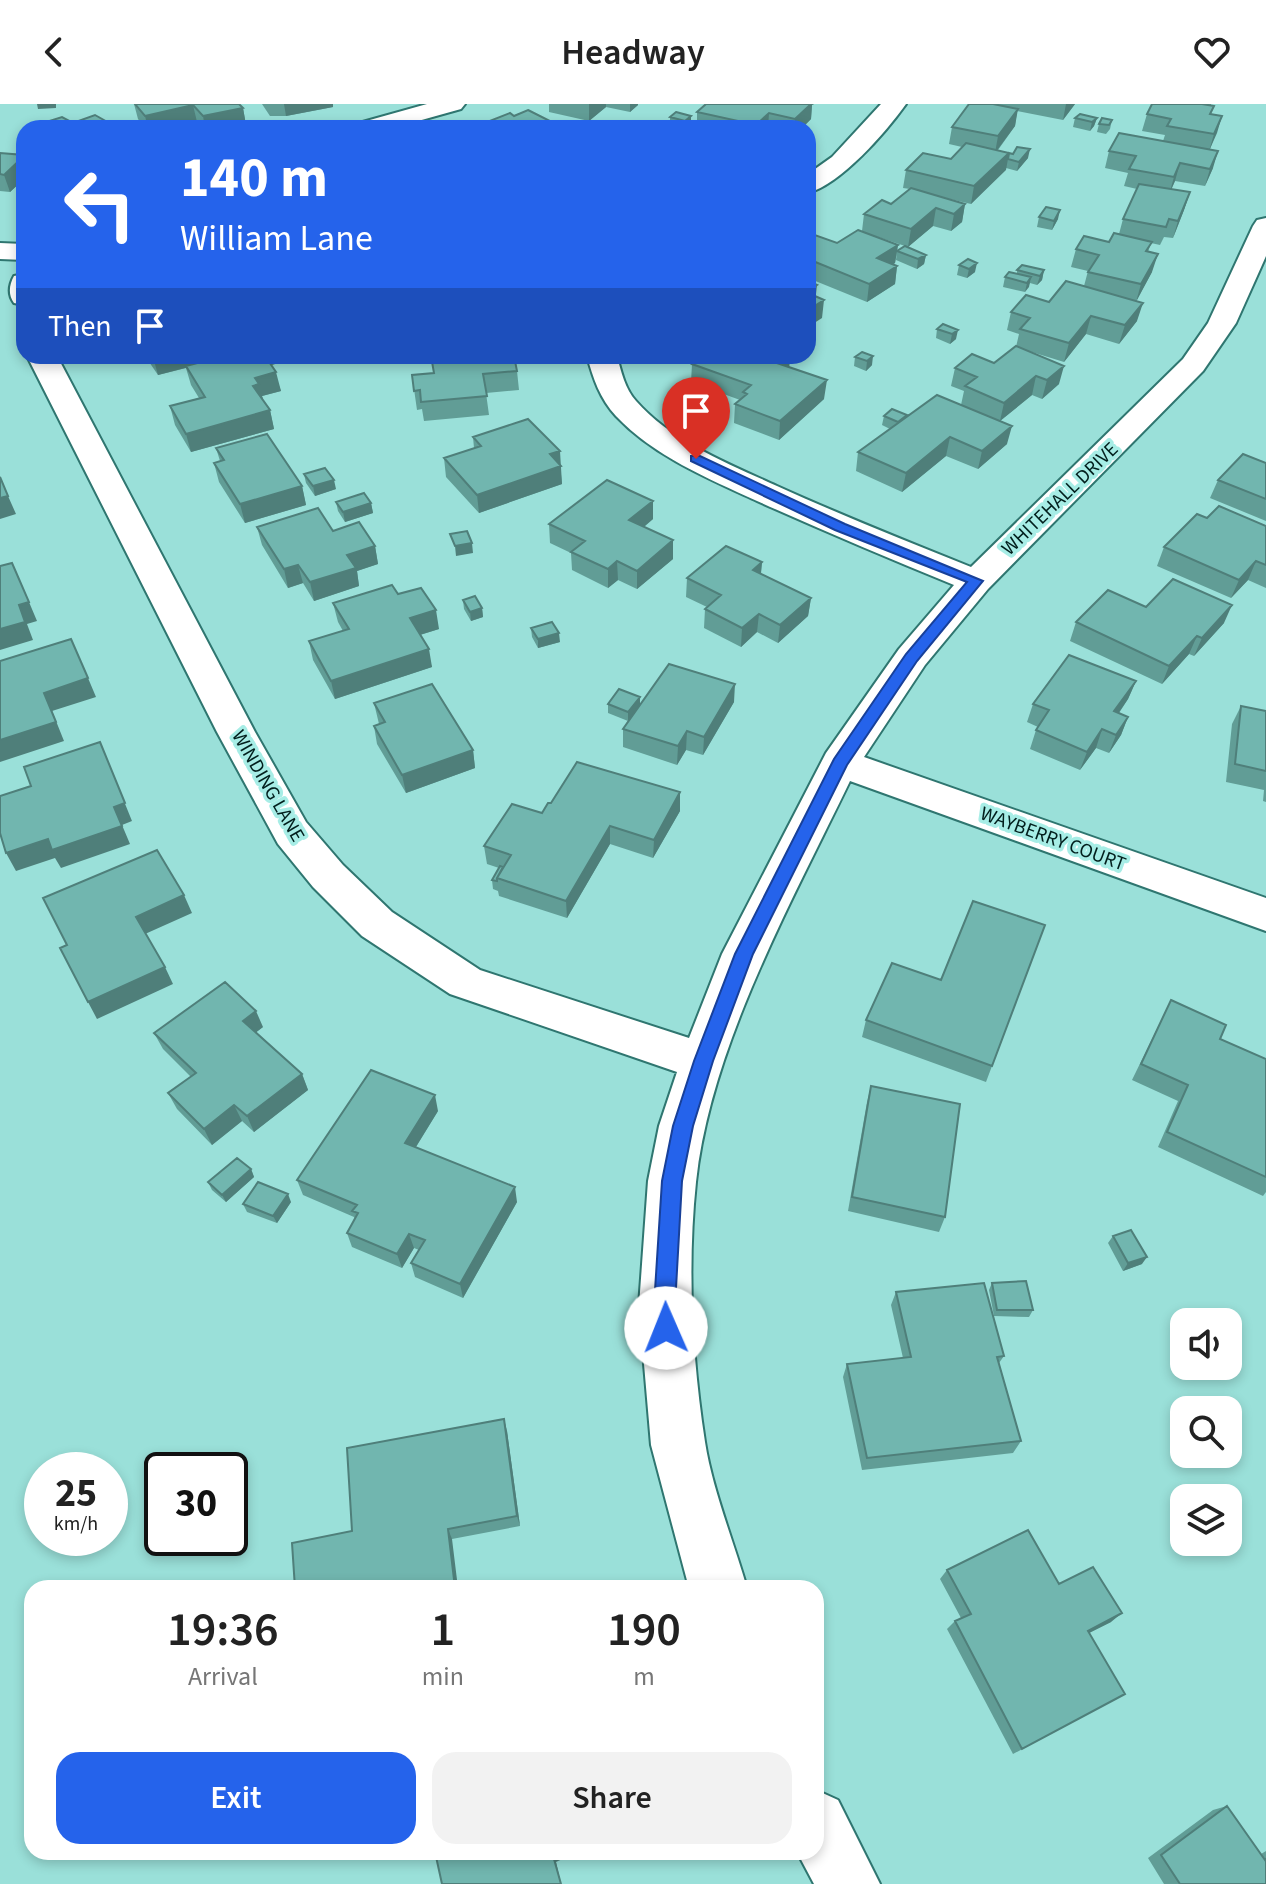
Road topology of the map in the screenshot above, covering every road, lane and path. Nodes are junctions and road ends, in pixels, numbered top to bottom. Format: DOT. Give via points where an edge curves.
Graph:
graph roads {
  1 [pos="453,104"];
  2 [pos="894,104"];
  3 [pos="396,120"];
  4 [pos="816,179"];
  5 [pos="1266,226"];
  6 [pos="46,364"];
  7 [pos="604,364"];
  8 [pos="976,581"];
  9 [pos="840,763"];
  10 [pos="1266,915"];
  11 [pos="703,1061"];
  12 [pos="716,1580"];
  13 [pos="824,1838"];
  14 [pos="848,1884"];
  1 -- 3 [label="street"];
  2 -- 4 [label="street" via="841,162"];
  5 -- 8 [label="street, WHITEHALL DRIVE" via="1222,323 1193,365"];
  6 -- 11 [label="street, WINDING LANE" via="236,732 292,833 328,876 377,924 465,982"];
  7 -- 8 [label="street" via="625,408 656,435 716,470 840,527"];
  8 -- 9 [label="street, WHITEHALL DRIVE" via="912,657"];
  9 -- 10 [label="street, WAYBERRY COURT"];
  9 -- 11 [label="street, WHITEHALL DRIVE" via="744,954"];
  11 -- 12 [label="street, WHITEHALL DRIVE" via="672,1181 665,1306 678,1445"];
  13 -- 14 [label="street"];
}
